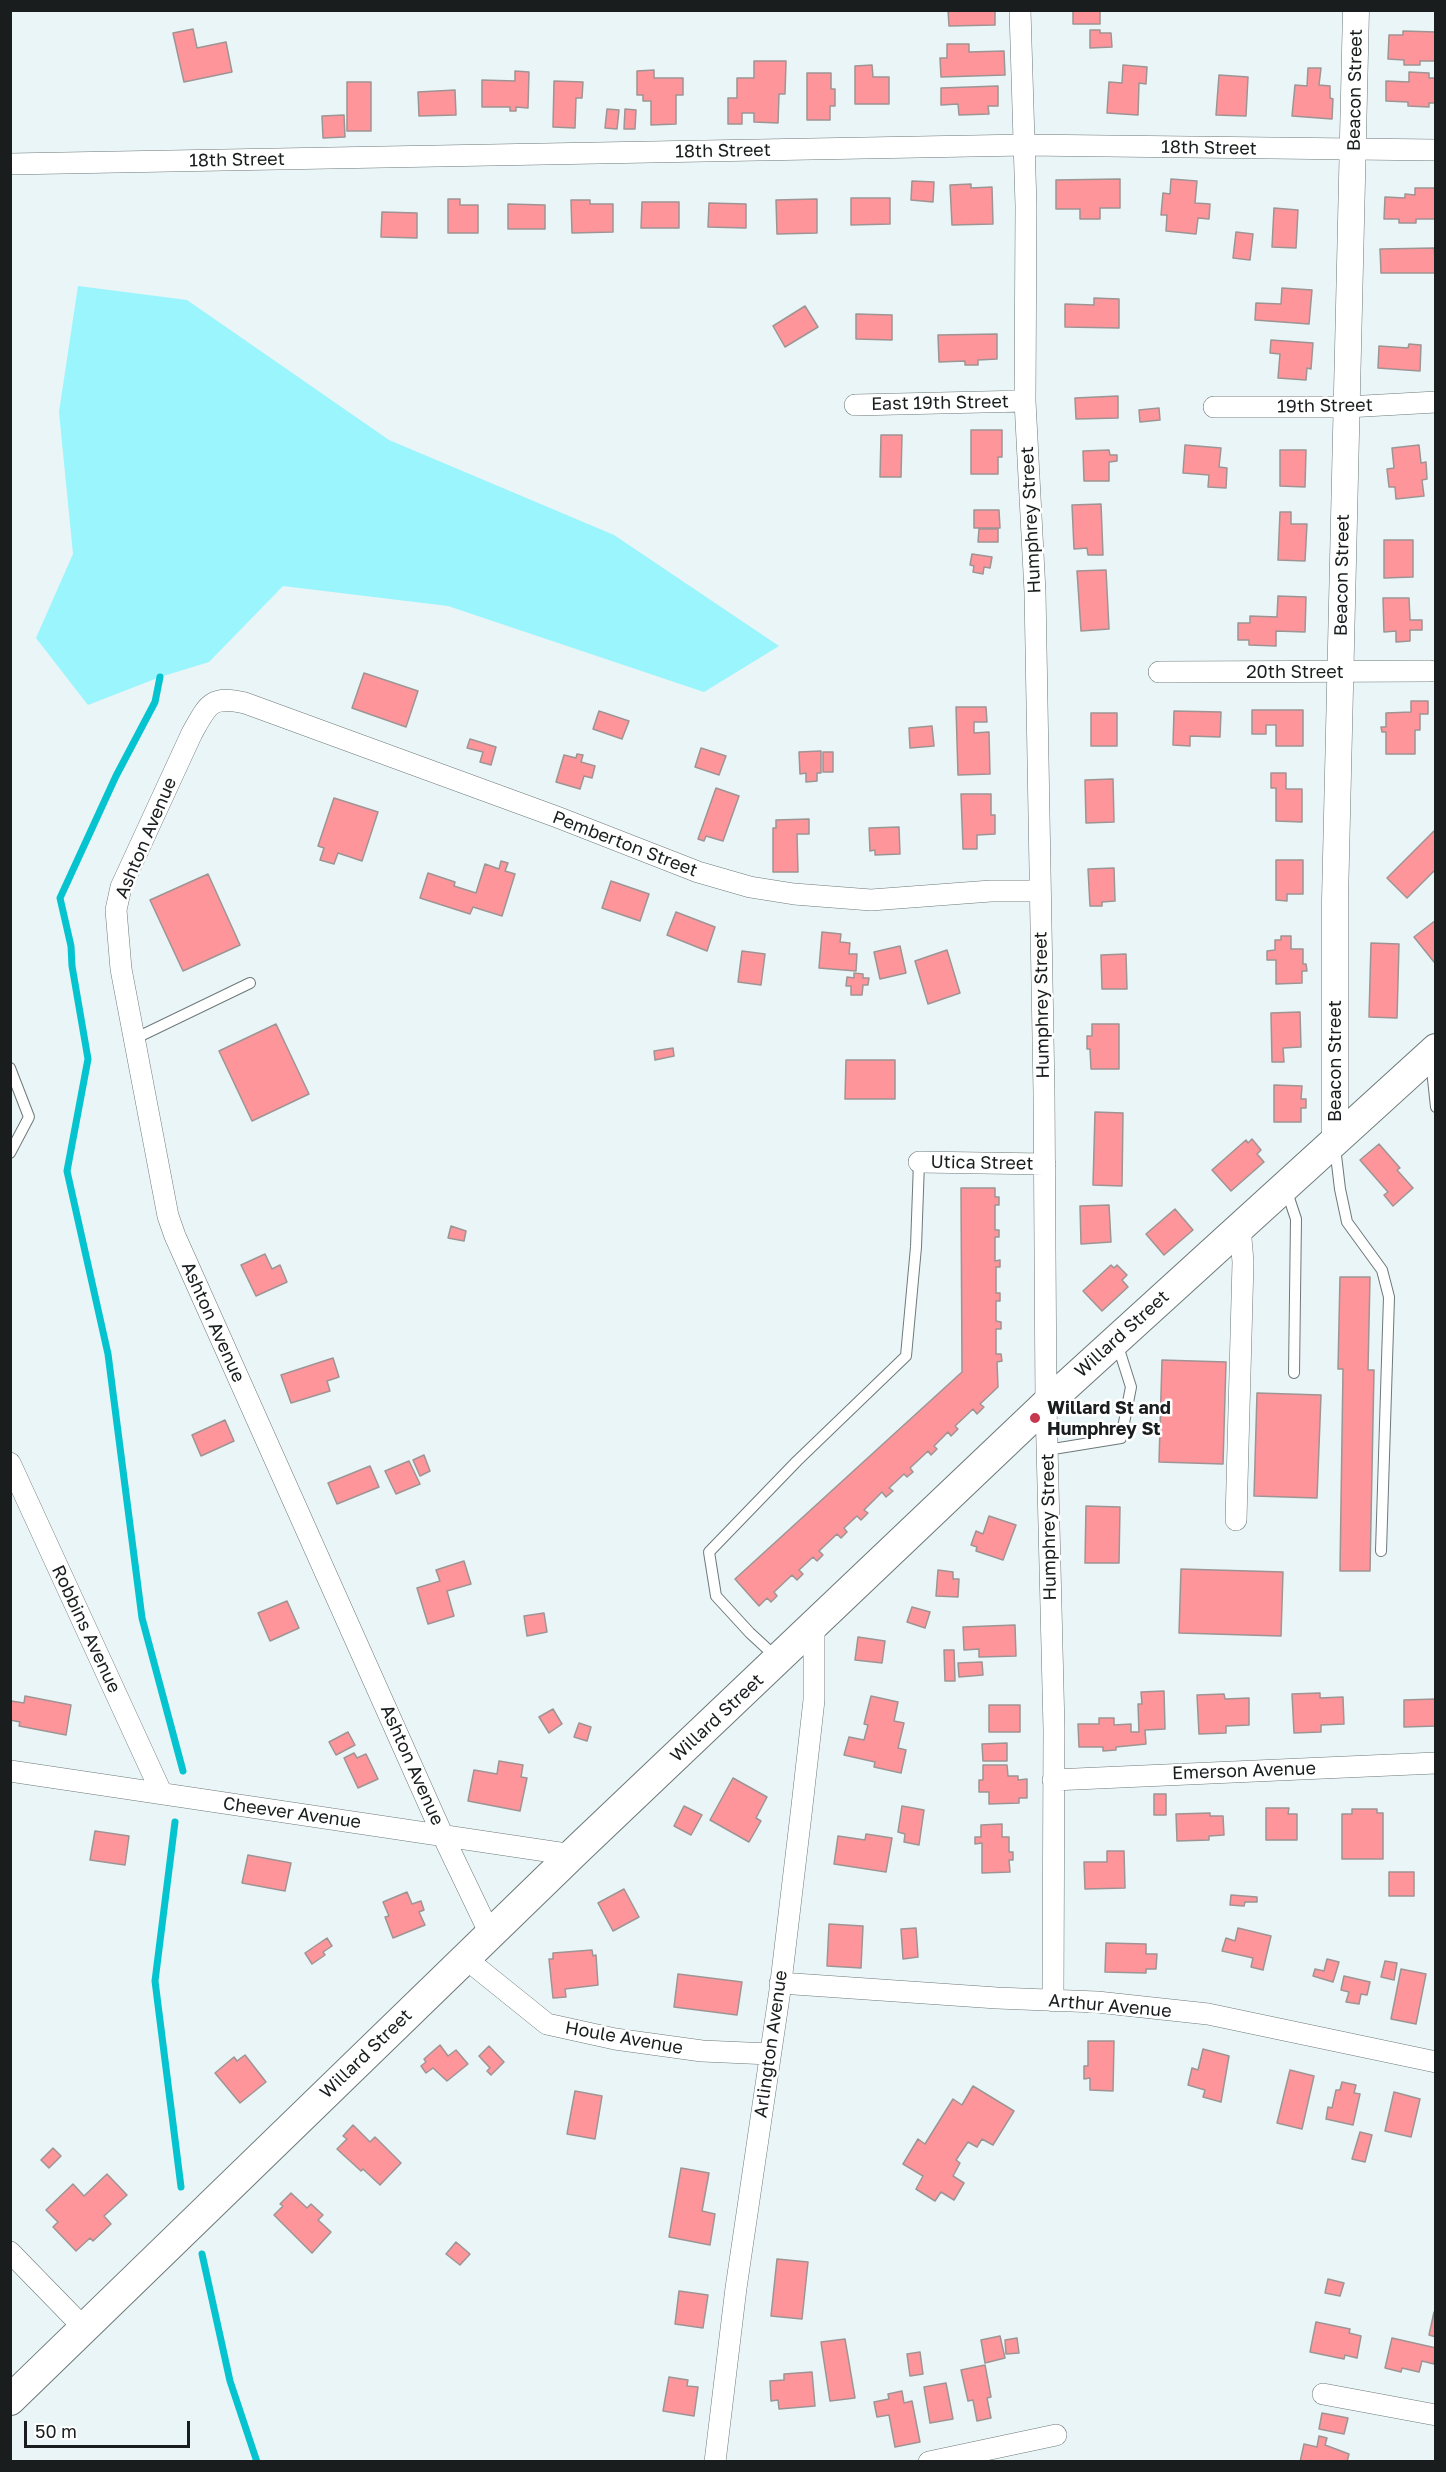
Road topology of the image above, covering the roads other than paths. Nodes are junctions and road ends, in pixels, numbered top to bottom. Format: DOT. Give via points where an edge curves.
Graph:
graph roads {
  1 [pos="1020,10"];
  2 [pos="1356,10"];
  3 [pos="1024,146"];
  4 [pos="1353,150"];
  5 [pos="1436,150"];
  6 [pos="10,164"];
  7 [pos="1025,401"];
  8 [pos="1436,402"];
  9 [pos="855,405"];
  10 [pos="1214,407"];
  11 [pos="1347,407"];
  12 [pos="1160,672"];
  13 [pos="1341,672"];
  14 [pos="1430,672"];
  15 [pos="228,699"];
  16 [pos="1040,891"];
  17 [pos="250,982"];
  18 [pos="134,1039"];
  19 [pos="1433,1052"];
  20 [pos="10,1068"];
  21 [pos="1436,1107"];
  22 [pos="1335,1140"];
  23 [pos="10,1153"];
  24 [pos="919,1162"];
  25 [pos="1045,1164"];
  26 [pos="1285,1186"];
  27 [pos="1240,1227"];
  28 [pos="1115,1340"];
  29 [pos="1294,1373"];
  30 [pos="1046,1404"];
  31 [pos="1047,1450"];
  32 [pos="10,1463"];
  33 [pos="1236,1520"];
  34 [pos="1381,1551"];
  35 [pos="814,1625"];
  36 [pos="778,1659"];
  37 [pos="1436,1763"];
  38 [pos="10,1771"];
  39 [pos="1053,1780"];
  40 [pos="162,1794"];
  41 [pos="443,1836"];
  42 [pos="573,1855"];
  43 [pos="490,1934"];
  44 [pos="465,1958"];
  45 [pos="780,1983"];
  46 [pos="1053,2001"];
  47 [pos="770,2054"];
  48 [pos="1436,2062"];
  49 [pos="10,2252"];
  50 [pos="84,2328"];
  51 [pos="1323,2394"];
  52 [pos="10,2400"];
  53 [pos="1436,2415"];
  54 [pos="1056,2435"];
  55 [pos="715,2462"];
  56 [pos="929,2462"];
  1 -- 3 [label="street, Humphrey Street"];
  2 -- 4 [label="street, Beacon Street"];
  3 -- 4 [label="street, 18th Street"];
  3 -- 6 [label="street, 18th Street"];
  3 -- 7 [label="street, Humphrey Street"];
  4 -- 5 [label="street, 18th Street"];
  4 -- 11 [label="street, Beacon Street"];
  7 -- 9 [label="street, East 19th Street"];
  7 -- 16 [label="street, Humphrey Street" via="1035,592"];
  8 -- 11 [label="street, 19th Street"];
  10 -- 11 [label="street, 19th Street"];
  11 -- 13 [label="street, Beacon Street"];
  12 -- 13 [label="street, 20th Street"];
  13 -- 14 [label="street, 20th Street"];
  13 -- 22 [label="street, Beacon Street" via="1335,900"];
  15 -- 16 [label="street, Pemberton Street" via="698,872 750,887 871,900"];
  15 -- 18 [label="street, Ashton Avenue" via="215,701 192,733 121,887 116,910 121,969"];
  16 -- 25 [label="street, Humphrey Street"];
  17 -- 18 [label="lane"];
  18 -- 41 [label="street, Ashton Avenue" via="160,1184 175,1236"];
  19 -- 21 [label="lane"];
  19 -- 22 [label="main road, Willard Street"];
  20 -- 23 [label="lane" via="30,1117"];
  22 -- 26 [label="main road, Willard Street"];
  22 -- 34 [label="lane" via="1347,1222 1382,1270 1389,1297"];
  24 -- 25 [label="street, Utica Street"];
  24 -- 36 [label="lane" via="906,1356 709,1552 716,1596"];
  25 -- 30 [label="street, Humphrey Street"];
  26 -- 27 [label="main road, Willard Street"];
  26 -- 29 [label="lane" via="1296,1219"];
  27 -- 28 [label="main road, Willard Street"];
  27 -- 33 [label="street" via="1243,1262"];
  28 -- 30 [label="main road, Willard Street"];
  28 -- 31 [label="lane" via="1131,1387 1121,1438"];
  30 -- 31 [label="street, Humphrey Street"];
  30 -- 35 [label="main road, Willard Street"];
  31 -- 39 [label="street, Humphrey Street"];
  32 -- 40 [label="street, Robbins Avenue"];
  35 -- 36 [label="main road, Willard Street"];
  35 -- 45 [label="street, Arlington Avenue" via="814,1700"];
  36 -- 42 [label="main road, Willard Street"];
  37 -- 39 [label="street, Emerson Avenue"];
  38 -- 40 [label="street, Cheever Avenue"];
  39 -- 46 [label="street, Humphrey Street"];
  40 -- 41 [label="street, Cheever Avenue"];
  41 -- 42 [label="street, Cheever Avenue"];
  41 -- 43 [label="street, Ashton Avenue"];
  42 -- 43 [label="main road, Willard Street"];
  43 -- 44 [label="main road, Willard Street"];
  44 -- 47 [label="street, Houle Avenue" via="547,2024 615,2039"];
  44 -- 50 [label="main road, Willard Street"];
  45 -- 46 [label="street, Arthur Avenue"];
  45 -- 47 [label="street, Arlington Avenue"];
  46 -- 48 [label="street, Arthur Avenue" via="1208,2014"];
  47 -- 55 [label="street, Arlington Avenue"];
  49 -- 50 [label="street"];
  50 -- 52 [label="main road, Willard Street"];
  51 -- 53 [label="street"];
  54 -- 56 [label="street"];
}
